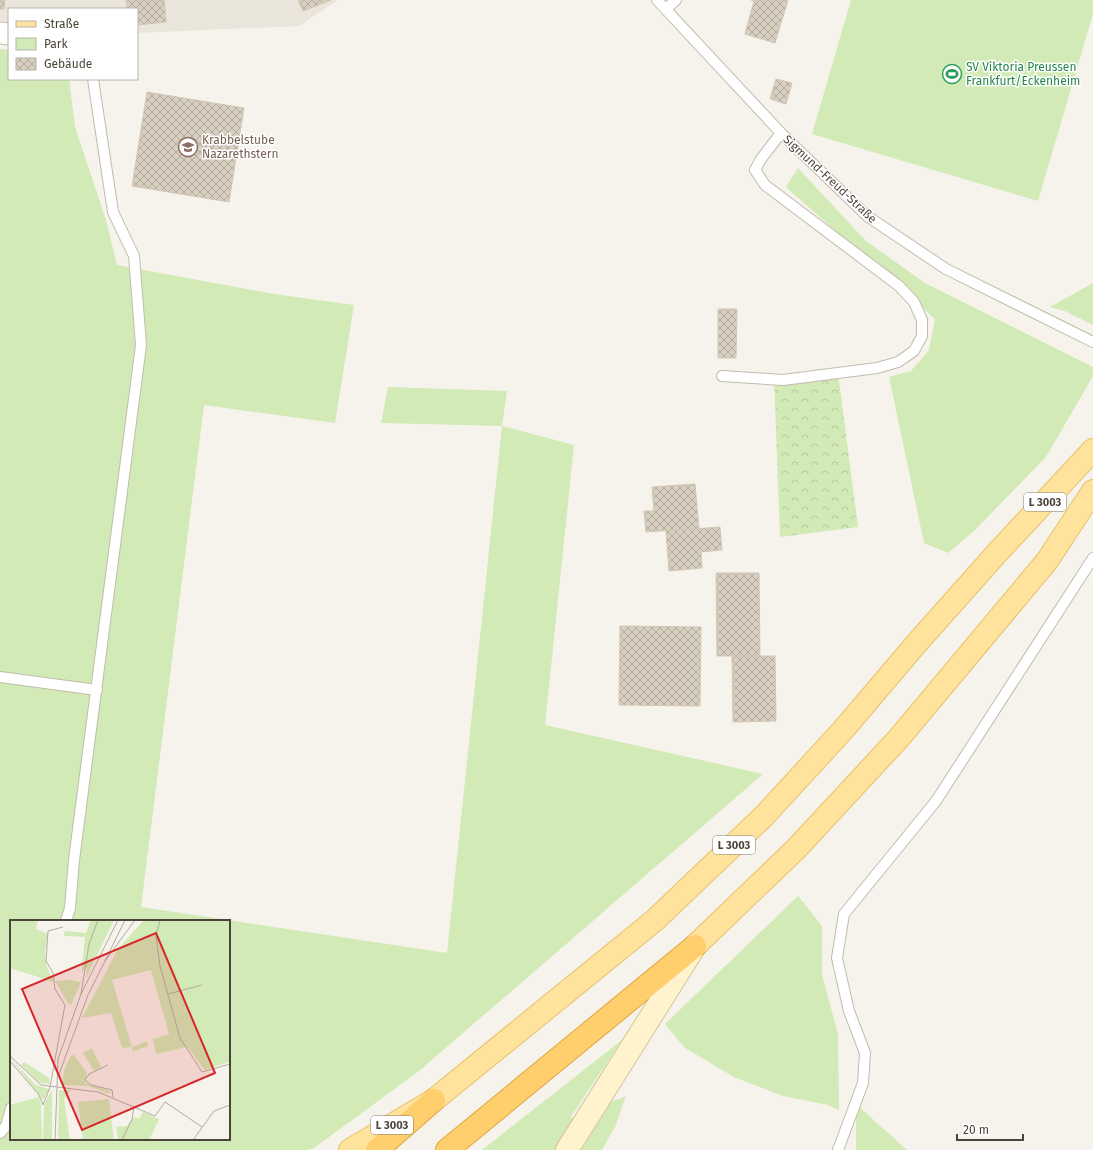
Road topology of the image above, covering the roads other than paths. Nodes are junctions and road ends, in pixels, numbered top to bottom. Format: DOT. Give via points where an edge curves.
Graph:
graph roads {
  1 [pos="658,0"];
  2 [pos="676,0"];
  3 [pos="666,9"];
  4 [pos="93,80"];
  5 [pos="781,133"];
  6 [pos="1093,342"];
  7 [pos="722,376"];
  8 [pos="1093,450"];
  9 [pos="1093,491"];
  10 [pos="1093,558"];
  11 [pos="0,676"];
  12 [pos="97,690"];
  13 [pos="66,920"];
  14 [pos="695,946"];
  15 [pos="434,1100"];
  16 [pos="10,1112"];
  17 [pos="0,1133"];
  18 [pos="350,1150"];
  19 [pos="377,1150"];
  20 [pos="447,1150"];
  21 [pos="567,1150"];
  22 [pos="838,1150"];
  1 -- 3 [label="lane, Sigmund-Freud-Straße"];
  2 -- 3 [label="lane"];
  3 -- 5 [label="lane, Sigmund-Freud-Straße"];
  4 -- 12 [label="lane" via="113,212 134,256 140,345"];
  5 -- 6 [label="lane, Sigmund-Freud-Straße" via="867,216 915,249 946,269"];
  5 -- 7 [label="lane" via="761,159 756,170 765,185 899,286 914,302 922,320 922,336 914,351 898,362 877,368 783,380"];
  8 -- 15 [label="main road, L 3003" via="921,638 843,730 764,816 655,920"];
  9 -- 14 [label="main road, L 3003" via="1047,561 1015,602 899,738 796,849"];
  10 -- 22 [label="lane" via="936,801 844,914 837,958 849,1011 866,1053 863,1083"];
  11 -- 12 [label="lane"];
  12 -- 13 [label="lane" via="70,908"];
  14 -- 20 [label="highway"];
  14 -- 21 [label="main road, L 3003"];
  15 -- 18 [label="main road, L 3003"];
  15 -- 19 [label="highway"];
  16 -- 17 [label="lane" via="6,1126"];
}
